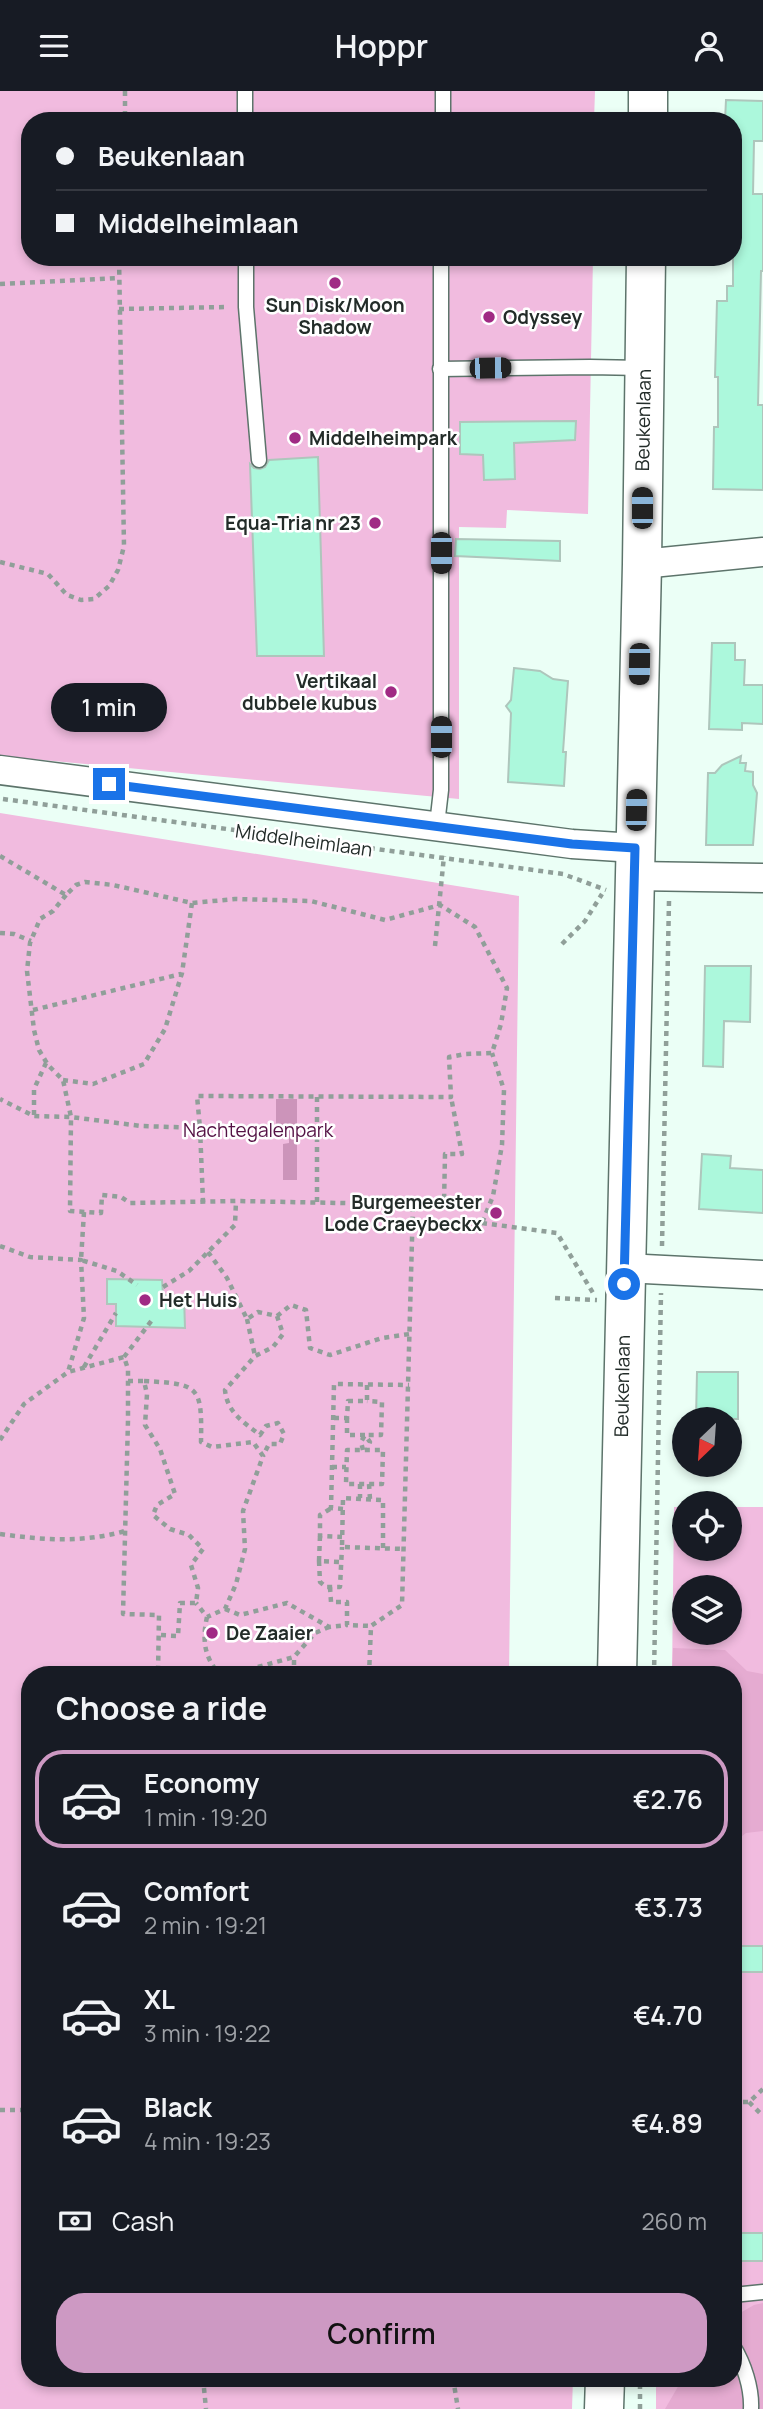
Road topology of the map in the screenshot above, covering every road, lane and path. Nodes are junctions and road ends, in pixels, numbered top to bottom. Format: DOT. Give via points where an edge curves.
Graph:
graph roads {
  1 [pos="125,91"];
  2 [pos="245,91"];
  3 [pos="443,91"];
  4 [pos="648,91"];
  5 [pos="125,112"];
  6 [pos="245,112"];
  7 [pos="443,112"];
  8 [pos="648,112"];
  9 [pos="119,266"];
  10 [pos="246,266"];
  11 [pos="442,266"];
  12 [pos="646,266"];
  13 [pos="118,278"];
  14 [pos="0,284"];
  15 [pos="246,307"];
  16 [pos="118,309"];
  17 [pos="440,369"];
  18 [pos="644,369"];
  19 [pos="259,460"];
  20 [pos="763,552"];
  21 [pos="0,562"];
  22 [pos="655,563"];
  23 [pos="0,770"];
  24 [pos="0,799"];
  25 [pos="442,826"];
  26 [pos="0,856"];
  27 [pos="444,859"];
  28 [pos="625,871"];
  29 [pos="763,878"];
  30 [pos="669,893"];
  31 [pos="66,895"];
  32 [pos="192,903"];
  33 [pos="440,905"];
  34 [pos="0,933"];
  35 [pos="31,941"];
  36 [pos="562,944"];
  37 [pos="435,946"];
  38 [pos="182,973"];
  39 [pos="33,1010"];
  40 [pos="492,1053"];
  41 [pos="47,1063"];
  42 [pos="63,1080"];
  43 [pos="317,1097"];
  44 [pos="451,1097"];
  45 [pos="0,1099"];
  46 [pos="34,1116"];
  47 [pos="71,1117"];
  48 [pos="200,1128"];
  49 [pos="236,1201"];
  50 [pos="203,1202"];
  51 [pos="317,1202"];
  52 [pos="413,1202"];
  53 [pos="84,1212"];
  54 [pos="413,1222"];
  55 [pos="482,1223"];
  56 [pos="0,1246"];
  57 [pos="208,1252"];
  58 [pos="81,1260"];
  59 [pos="643,1268"];
  60 [pos="763,1275"];
  61 [pos="137,1285"];
  62 [pos="163,1287"];
  63 [pos="555,1299"];
  64 [pos="116,1313"];
  65 [pos="277,1316"];
  66 [pos="247,1319"];
  67 [pos="152,1320"];
  68 [pos="410,1334"];
  69 [pos="255,1356"];
  70 [pos="124,1357"];
  71 [pos="84,1368"];
  72 [pos="68,1372"];
  73 [pos="128,1381"];
  74 [pos="144,1381"];
  75 [pos="367,1385"];
  76 [pos="409,1385"];
  77 [pos="367,1401"];
  78 [pos="334,1418"];
  79 [pos="347,1418"];
  80 [pos="260,1434"];
  81 [pos="365,1435"];
  82 [pos="0,1440"];
  83 [pos="253,1442"];
  84 [pos="365,1450"];
  85 [pos="263,1456"];
  86 [pos="332,1467"];
  87 [pos="346,1467"];
  88 [pos="360,1484"];
  89 [pos="369,1484"];
  90 [pos="360,1498"];
  91 [pos="370,1499"];
  92 [pos="331,1509"];
  93 [pos="343,1509"];
  94 [pos="125,1531"];
  95 [pos="0,1534"];
  96 [pos="320,1536"];
  97 [pos="342,1537"];
  98 [pos="342,1546"];
  99 [pos="383,1548"];
  100 [pos="404,1549"];
  101 [pos="319,1561"];
  102 [pos="341,1562"];
  103 [pos="330,1587"];
  104 [pos="196,1603"];
  105 [pos="225,1609"];
  106 [pos="207,1617"];
  107 [pos="346,1625"];
  108 [pos="329,1626"];
  109 [pos="371,1626"];
  110 [pos="159,1635"];
  111 [pos="294,1657"];
  112 [pos="158,1666"];
  113 [pos="212,1666"];
  114 [pos="262,1666"];
  115 [pos="294,1666"];
  116 [pos="369,1666"];
  117 [pos="618,1666"];
  118 [pos="654,1666"];
  119 [pos="763,2089"];
  120 [pos="742,2102"];
  121 [pos="749,2102"];
  122 [pos="0,2110"];
  123 [pos="21,2110"];
  124 [pos="763,2116"];
  125 [pos="763,2292"];
  126 [pos="742,2294"];
  127 [pos="742,2367"];
  128 [pos="204,2387"];
  129 [pos="454,2387"];
  130 [pos="605,2387"];
  131 [pos="640,2387"];
  132 [pos="206,2409"];
  133 [pos="458,2409"];
  134 [pos="604,2409"];
  135 [pos="640,2409"];
  136 [pos="751,2409"];
  1 -- 5 [label="path"];
  2 -- 6 [label="lane"];
  3 -- 7 [label="lane"];
  4 -- 8 [label="street"];
  9 -- 13 [label="path"];
  10 -- 15 [label="lane"];
  11 -- 17 [label="lane"];
  12 -- 18 [label="street, Beukenlaan"];
  13 -- 14 [label="path"];
  13 -- 16 [label="path"];
  15 -- 16 [label="path"];
  15 -- 19 [label="lane"];
  16 -- 21 [label="path" via="124,547 118,570 102,593 81,600 67,595 48,574"];
  17 -- 18 [label="lane"];
  17 -- 25 [label="lane"];
  18 -- 22 [label="street, Beukenlaan"];
  20 -- 22 [label="street"];
  22 -- 28 [label="street, Beukenlaan"];
  23 -- 25 [label="street, Middelheimlaan"];
  24 -- 27 [label="path, Middelheimlaan"];
  25 -- 27 [label="path"];
  25 -- 28 [label="street, Middelheimlaan" via="572,844"];
  26 -- 31 [label="path"];
  27 -- 28 [label="path, Middelheimlaan" via="563,874"];
  27 -- 33 [label="path"];
  28 -- 29 [label="street"];
  28 -- 36 [label="path"];
  28 -- 59 [label="street, Beukenlaan"];
  30 -- 59 [label="path, Beukenlaan"];
  31 -- 32 [label="path" via="85,882"];
  31 -- 35 [label="path" via="40,919"];
  32 -- 33 [label="path" via="311,901 385,920"];
  32 -- 38 [label="path"];
  33 -- 37 [label="path"];
  33 -- 40 [label="path" via="475,927 507,988"];
  34 -- 35 [label="path"];
  35 -- 39 [label="path" via="27,971"];
  38 -- 39 [label="path"];
  38 -- 42 [label="path" via="165,1029 144,1064 93,1084"];
  39 -- 41 [label="path" via="39,1050"];
  40 -- 44 [label="path" via="449,1057"];
  40 -- 55 [label="path" via="504,1090 502,1145 493,1196"];
  41 -- 42 [label="path"];
  41 -- 46 [label="path" via="34,1089"];
  42 -- 47 [label="path"];
  43 -- 44 [label="path"];
  43 -- 48 [label="path" via="197,1096"];
  43 -- 51 [label="path"];
  44 -- 52 [label="path" via="462,1154 445,1154 444,1205"];
  45 -- 46 [label="path"];
  46 -- 47 [label="path"];
  47 -- 48 [label="path"];
  47 -- 53 [label="path" via="70,1211"];
  48 -- 50 [label="path"];
  49 -- 50 [label="path"];
  49 -- 51 [label="path"];
  49 -- 57 [label="path" via="236,1225"];
  50 -- 53 [label="path" via="130,1203 102,1195 101,1213"];
  51 -- 52 [label="path"];
  52 -- 54 [label="path"];
  53 -- 58 [label="path"];
  54 -- 55 [label="path" via="461,1219"];
  54 -- 68 [label="path"];
  55 -- 63 [label="path" via="557,1233 597,1300"];
  56 -- 58 [label="path" via="30,1257"];
  57 -- 62 [label="path" via="189,1272"];
  57 -- 66 [label="path"];
  58 -- 61 [label="path" via="117,1271"];
  58 -- 72 [label="path" via="84,1318"];
  59 -- 60 [label="street"];
  59 -- 117 [label="street, Beukenlaan"];
  59 -- 118 [label="path, Beukenlaan"];
  64 -- 71 [label="path"];
  65 -- 66 [label="path" via="258,1312"];
  65 -- 68 [label="path" via="290,1305 306,1310 310,1348 330,1355"];
  65 -- 69 [label="path" via="283,1334"];
  66 -- 69 [label="path"];
  67 -- 70 [label="path"];
  68 -- 76 [label="path"];
  69 -- 80 [label="path" via="225,1389 226,1402 240,1420"];
  70 -- 71 [label="path"];
  70 -- 73 [label="path"];
  71 -- 72 [label="path"];
  72 -- 82 [label="path" via="24,1404"];
  73 -- 74 [label="path"];
  73 -- 94 [label="path"];
  74 -- 83 [label="path" via="181,1383 191,1389 201,1403 201,1442 212,1447"];
  74 -- 104 [label="path" via="145,1425 160,1449 174,1494 157,1505 153,1514 203,1549 191,1565 198,1588"];
  75 -- 76 [label="path"];
  75 -- 77 [label="path"];
  75 -- 78 [label="path" via="334,1384"];
  76 -- 100 [label="path"];
  77 -- 79 [label="path" via="348,1401"];
  77 -- 81 [label="path" via="383,1402 381,1435"];
  78 -- 79 [label="path"];
  78 -- 86 [label="path"];
  79 -- 81 [label="path" via="348,1435"];
  80 -- 83 [label="path"];
  80 -- 85 [label="path" via="266,1426 278,1423 284,1434 279,1444 269,1444"];
  81 -- 84 [label="path" via="361,1442"];
  83 -- 85 [label="path"];
  84 -- 87 [label="path" via="346,1450"];
  84 -- 89 [label="path" via="383,1450 382,1484"];
  85 -- 105 [label="path" via="243,1511 245,1549"];
  86 -- 87 [label="path"];
  86 -- 92 [label="path"];
  87 -- 88 [label="path" via="346,1484"];
  88 -- 89 [label="path"];
  88 -- 90 [label="path"];
  89 -- 91 [label="path"];
  90 -- 91 [label="path"];
  90 -- 93 [label="path" via="344,1498"];
  91 -- 99 [label="path" via="383,1500"];
  92 -- 93 [label="path"];
  92 -- 96 [label="path" via="320,1515"];
  93 -- 97 [label="path"];
  94 -- 95 [label="path" via="62,1541"];
  94 -- 110 [label="path" via="123,1614 159,1615"];
  96 -- 97 [label="path"];
  96 -- 101 [label="path"];
  97 -- 98 [label="path"];
  98 -- 99 [label="path"];
  98 -- 102 [label="path"];
  99 -- 100 [label="path"];
  100 -- 109 [label="path" via="402,1605"];
  101 -- 102 [label="path"];
  101 -- 103 [label="path" via="320,1582"];
  102 -- 103 [label="path" via="340,1587"];
  103 -- 107 [label="path" via="331,1602 346,1602"];
  104 -- 106 [label="path"];
  104 -- 110 [label="path" via="180,1603 178,1636"];
  105 -- 106 [label="path"];
  105 -- 108 [label="path" via="240,1615 287,1602"];
  106 -- 113 [label="path" via="203,1637"];
  107 -- 108 [label="path"];
  107 -- 109 [label="path"];
  108 -- 111 [label="path" via="315,1633"];
  109 -- 116 [label="path"];
  110 -- 112 [label="path"];
  111 -- 114 [label="path"];
  111 -- 115 [label="path"];
  119 -- 121 [label="path"];
  120 -- 121 [label="path"];
  121 -- 124 [label="path"];
  122 -- 123 [label="path"];
  125 -- 126 [label="lane"];
  127 -- 136 [label="lane"];
  128 -- 132 [label="path"];
  129 -- 133 [label="path"];
  130 -- 134 [label="street"];
  131 -- 135 [label="path"];
}
